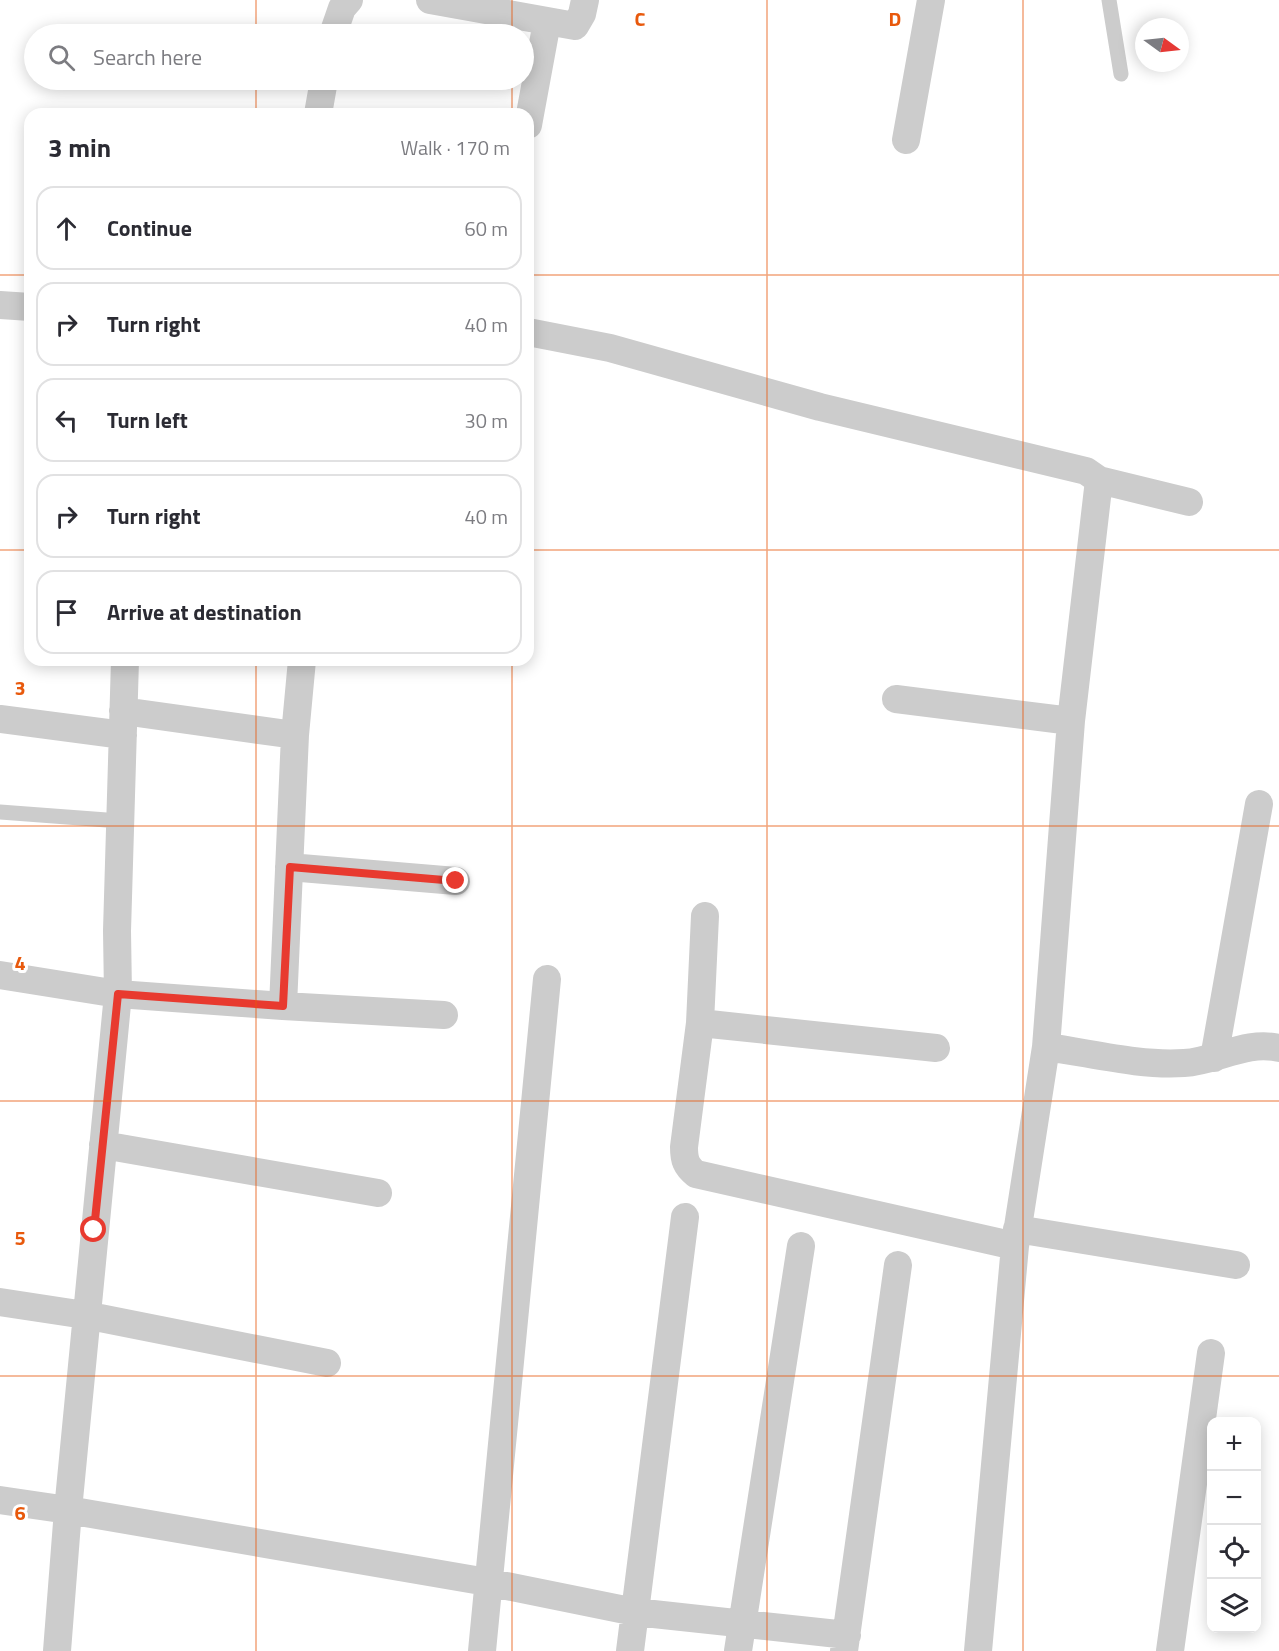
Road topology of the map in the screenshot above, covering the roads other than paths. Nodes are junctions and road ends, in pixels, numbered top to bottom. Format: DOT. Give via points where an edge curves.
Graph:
graph roads {
  1 [pos="349,0"];
  2 [pos="430,0"];
  3 [pos="585,0"];
  4 [pos="931,0"];
  5 [pos="1109,0"];
  6 [pos="547,22"];
  7 [pos="336,24"];
  8 [pos="1121,74"];
  9 [pos="322,90"];
  10 [pos="319,108"];
  11 [pos="531,108"];
  12 [pos="906,140"];
  13 [pos="0,305"];
  14 [pos="24,307"];
  15 [pos="534,333"];
  16 [pos="1099,480"];
  17 [pos="1189,502"];
  18 [pos="125,666"];
  19 [pos="301,666"];
  20 [pos="896,699"];
  21 [pos="0,719"];
  22 [pos="1071,721"];
  23 [pos="123,723"];
  24 [pos="295,735"];
  25 [pos="1258,804"];
  26 [pos="0,812"];
  27 [pos="120,821"];
  28 [pos="290,867"];
  29 [pos="456,881"];
  30 [pos="705,916"];
  31 [pos="0,975"];
  32 [pos="547,979"];
  33 [pos="118,994"];
  34 [pos="283,1006"];
  35 [pos="444,1014"];
  36 [pos="700,1023"];
  37 [pos="1046,1047"];
  38 [pos="1279,1047"];
  39 [pos="936,1048"];
  40 [pos="1214,1058"];
  41 [pos="102,1145"];
  42 [pos="378,1193"];
  43 [pos="685,1216"];
  44 [pos="1016,1238"];
  45 [pos="801,1246"];
  46 [pos="898,1265"];
  47 [pos="1236,1265"];
  48 [pos="0,1302"];
  49 [pos="85,1315"];
  50 [pos="1211,1353"];
  51 [pos="327,1363"];
  52 [pos="0,1500"];
  53 [pos="68,1510"];
  54 [pos="487,1582"];
  55 [pos="635,1612"];
  56 [pos="742,1622"];
  57 [pos="846,1643"];
  58 [pos="57,1651"];
  59 [pos="482,1651"];
  60 [pos="630,1651"];
  61 [pos="738,1651"];
  62 [pos="978,1651"];
  63 [pos="1170,1651"];
  1 -- 7 [label="street"];
  2 -- 6 [label="street"];
  3 -- 6 [label="street" via="575,26"];
  4 -- 12 [label="street"];
  5 -- 8 [label="lane"];
  6 -- 11 [label="street"];
  9 -- 10 [label="street"];
  13 -- 14 [label="street"];
  15 -- 16 [label="street" via="610,348 820,407 1086,471"];
  16 -- 17 [label="street"];
  16 -- 22 [label="street"];
  18 -- 23 [label="street"];
  19 -- 24 [label="street"];
  20 -- 22 [label="street"];
  21 -- 23 [label="street"];
  22 -- 37 [label="street"];
  23 -- 24 [label="street"];
  23 -- 27 [label="street"];
  24 -- 28 [label="street"];
  25 -- 40 [label="street"];
  26 -- 27 [label="lane"];
  27 -- 33 [label="street"];
  28 -- 29 [label="street"];
  28 -- 34 [label="street"];
  30 -- 36 [label="street"];
  31 -- 33 [label="street"];
  32 -- 54 [label="street"];
  33 -- 34 [label="street"];
  33 -- 41 [label="street"];
  34 -- 35 [label="street"];
  36 -- 39 [label="street"];
  36 -- 44 [label="street" via="684,1147 684,1159 696,1174"];
  37 -- 40 [label="street" via="1163,1064"];
  37 -- 44 [label="street"];
  38 -- 40 [label="street" via="1243,1047"];
  41 -- 42 [label="street"];
  41 -- 49 [label="street"];
  43 -- 55 [label="street"];
  44 -- 47 [label="street"];
  44 -- 62 [label="street"];
  45 -- 56 [label="street"];
  46 -- 57 [label="street"];
  48 -- 49 [label="street"];
  49 -- 51 [label="street"];
  49 -- 53 [label="street"];
  50 -- 63 [label="street"];
  52 -- 53 [label="street"];
  53 -- 54 [label="street"];
  53 -- 58 [label="street"];
  54 -- 55 [label="street"];
  54 -- 59 [label="street"];
  55 -- 56 [label="street"];
  55 -- 60 [label="street"];
  56 -- 57 [label="street"];
  56 -- 61 [label="street"];
}
